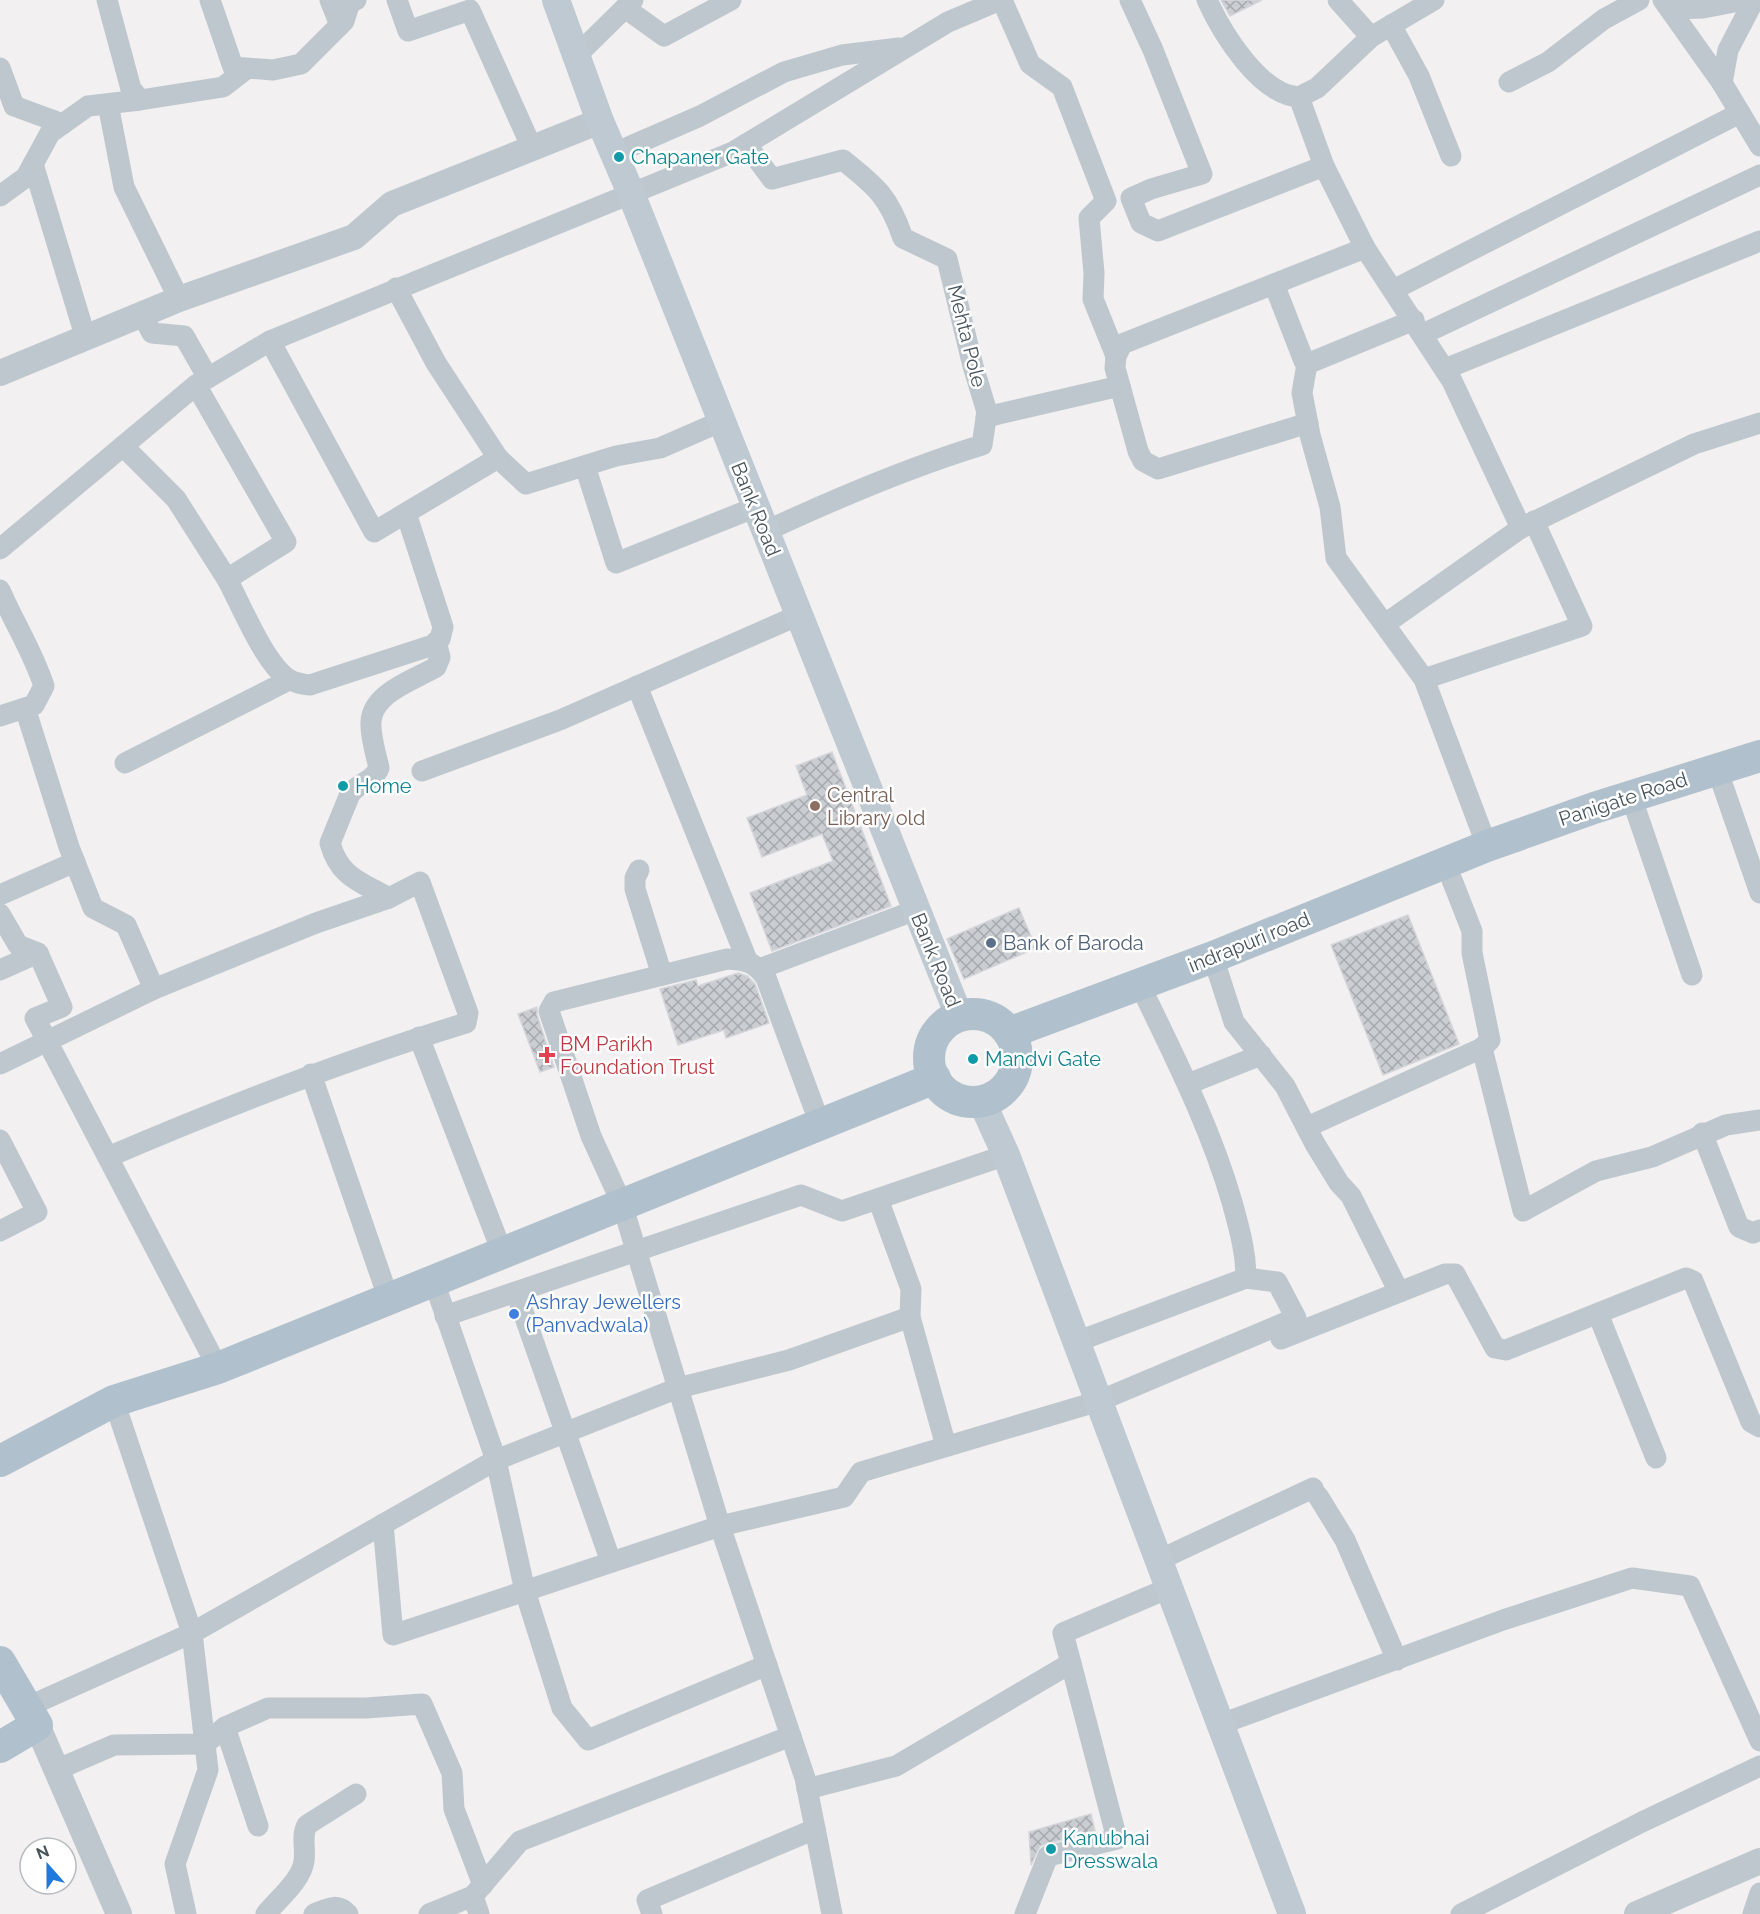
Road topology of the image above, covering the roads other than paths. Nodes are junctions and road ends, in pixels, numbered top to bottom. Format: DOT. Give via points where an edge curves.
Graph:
graph roads {
  1 [pos="107,0"];
  2 [pos="210,0"];
  3 [pos="330,0"];
  4 [pos="356,0"];
  5 [pos="397,0"];
  6 [pos="556,0"];
  7 [pos="731,0"];
  8 [pos="1001,0"];
  9 [pos="1130,0"];
  10 [pos="1207,0"];
  11 [pos="1338,0"];
  12 [pos="1434,0"];
  13 [pos="1639,0"];
  14 [pos="1744,0"];
  15 [pos="1754,0"];
  16 [pos="629,4"];
  17 [pos="1667,4"];
  18 [pos="340,25"];
  19 [pos="1391,25"];
  20 [pos="1371,37"];
  21 [pos="906,48"];
  22 [pos="576,56"];
  23 [pos="0,68"];
  24 [pos="245,70"];
  25 [pos="1509,82"];
  26 [pos="1722,83"];
  27 [pos="1299,97"];
  28 [pos="140,100"];
  29 [pos="108,104"];
  30 [pos="1740,113"];
  31 [pos="600,121"];
  32 [pos="63,124"];
  33 [pos="746,144"];
  34 [pos="1760,146"];
  35 [pos="532,148"];
  36 [pos="615,153"];
  37 [pos="1451,156"];
  38 [pos="33,164"];
  39 [pos="1324,166"];
  40 [pos="1760,175"];
  41 [pos="630,191"];
  42 [pos="0,196"];
  43 [pos="1760,241"];
  44 [pos="1365,248"];
  45 [pos="1274,284"];
  46 [pos="396,288"];
  47 [pos="1393,290"];
  48 [pos="179,299"];
  49 [pos="142,315"];
  50 [pos="1418,327"];
  51 [pos="86,339"];
  52 [pos="270,341"];
  53 [pos="1116,356"];
  54 [pos="1308,364"];
  55 [pos="1445,369"];
  56 [pos="0,373"];
  57 [pos="202,381"];
  58 [pos="1120,386"];
  59 [pos="986,417"];
  60 [pos="722,422"];
  61 [pos="1308,423"];
  62 [pos="1760,423"];
  63 [pos="123,446"];
  64 [pos="498,458"];
  65 [pos="585,466"];
  66 [pos="406,513"];
  67 [pos="761,519"];
  68 [pos="1528,525"];
  69 [pos="0,549"];
  70 [pos="227,579"];
  71 [pos="0,590"];
  72 [pos="799,615"];
  73 [pos="1385,624"];
  74 [pos="436,642"];
  75 [pos="1424,679"];
  76 [pos="289,680"];
  77 [pos="637,686"];
  78 [pos="25,708"];
  79 [pos="0,716"];
  80 [pos="1760,756"];
  81 [pos="125,763"];
  82 [pos="422,771"];
  83 [pos="1760,772"];
  84 [pos="1719,777"];
  85 [pos="1634,805"];
  86 [pos="1487,846"];
  87 [pos="75,862"];
  88 [pos="639,870"];
  89 [pos="1452,880"];
  90 [pos="1760,893"];
  91 [pos="0,894"];
  92 [pos="390,898"];
  93 [pos="916,910"];
  94 [pos="0,914"];
  95 [pos="38,953"];
  96 [pos="753,964"];
  97 [pos="1215,965"];
  98 [pos="0,970"];
  99 [pos="662,975"];
  100 [pos="1692,975"];
  101 [pos="154,988"];
  102 [pos="1144,993"];
  103 [pos="959,1017"];
  104 [pos="419,1037"];
  105 [pos="1012,1040"];
  106 [pos="46,1041"];
  107 [pos="1482,1048"];
  108 [pos="1261,1055"];
  109 [pos="0,1064"];
  110 [pos="311,1074"];
  111 [pos="935,1078"];
  112 [pos="1188,1084"];
  113 [pos="982,1102"];
  114 [pos="1760,1120"];
  115 [pos="820,1124"];
  116 [pos="1307,1127"];
  117 [pos="1702,1133"];
  118 [pos="0,1140"];
  119 [pos="1006,1155"];
  120 [pos="108,1157"];
  121 [pos="878,1199"];
  122 [pos="622,1204"];
  123 [pos="1760,1230"];
  124 [pos="0,1231"];
  125 [pos="636,1250"];
  126 [pos="502,1252"];
  127 [pos="1246,1278"];
  128 [pos="433,1279"];
  129 [pos="516,1292"];
  130 [pos="1399,1292"];
  131 [pos="388,1297"];
  132 [pos="1598,1314"];
  133 [pos="445,1316"];
  134 [pos="910,1317"];
  135 [pos="1076,1342"];
  136 [pos="218,1368"];
  137 [pos="678,1388"];
  138 [pos="114,1401"];
  139 [pos="1100,1405"];
  140 [pos="1760,1427"];
  141 [pos="565,1432"];
  142 [pos="946,1446"];
  143 [pos="1656,1458"];
  144 [pos="496,1460"];
  145 [pos="0,1461"];
  146 [pos="383,1524"];
  147 [pos="720,1526"];
  148 [pos="1159,1560"];
  149 [pos="611,1562"];
  150 [pos="1169,1588"];
  151 [pos="525,1591"];
  152 [pos="192,1633"];
  153 [pos="1397,1660"];
  154 [pos="0,1662"];
  155 [pos="1071,1663"];
  156 [pos="767,1665"];
  157 [pos="32,1716"];
  158 [pos="1221,1724"];
  159 [pos="225,1726"];
  160 [pos="791,1736"];
  161 [pos="1760,1741"];
  162 [pos="205,1744"];
  163 [pos="0,1747"];
  164 [pos="1760,1766"];
  165 [pos="56,1770"];
  166 [pos="807,1789"];
  167 [pos="356,1794"];
  168 [pos="258,1826"];
  169 [pos="815,1829"];
  170 [pos="1760,1863"];
  171 [pos="1760,1893"];
  172 [pos="479,1898"];
  173 [pos="1647,1912"];
  174 [pos="119,1914"];
  175 [pos="186,1914"];
  176 [pos="266,1914"];
  177 [pos="314,1914"];
  178 [pos="348,1914"];
  179 [pos="429,1914"];
  180 [pos="652,1914"];
  181 [pos="832,1914"];
  182 [pos="1025,1914"];
  183 [pos="1292,1914"];
  184 [pos="1461,1914"];
  185 [pos="1753,1914"];
  1 -- 28 [label="street" via="130,89"];
  2 -- 24 [label="street" via="233,67"];
  3 -- 18 [label="street"];
  4 -- 18 [label="street" via="350,2"];
  5 -- 35 [label="street" via="408,31 470,10"];
  6 -- 22 [label="main road, Bank Road"];
  7 -- 16 [label="street" via="664,36"];
  8 -- 21 [label="street" via="948,22"];
  8 -- 53 [label="street" via="1030,64 1062,87 1106,201 1089,218 1095,273 1093,299"];
  9 -- 39 [label="street" via="1202,174 1131,198 1141,223 1158,231"];
  10 -- 27 [label="street" via="1253,70 1275,90"];
  11 -- 20 [label="street"];
  12 -- 19 [label="street"];
  13 -- 25 [label="street" via="1604,19 1548,62"];
  14 -- 17 [label="street" via="1702,8"];
  15 -- 26 [label="street" via="1728,50"];
  16 -- 22 [label="street"];
  17 -- 26 [label="street"];
  18 -- 24 [label="street" via="301,64"];
  19 -- 20 [label="street"];
  19 -- 37 [label="street" via="1419,76"];
  20 -- 27 [label="street" via="1317,88"];
  21 -- 33 [label="street"];
  21 -- 36 [label="street" via="842,55 784,72 700,116"];
  22 -- 31 [label="main road, Bank Road"];
  23 -- 32 [label="street" via="14,106"];
  24 -- 28 [label="street" via="223,87"];
  26 -- 30 [label="street"];
  27 -- 39 [label="street"];
  28 -- 29 [label="street"];
  29 -- 32 [label="street" via="88,106"];
  29 -- 48 [label="street" via="124,187"];
  30 -- 34 [label="street"];
  30 -- 47 [label="street"];
  31 -- 35 [label="street"];
  31 -- 36 [label="main road, Bank Road"];
  32 -- 38 [label="street" via="50,133"];
  33 -- 41 [label="street"];
  33 -- 59 [label="street, Mehta Pole" via="772,179 843,160 877,187 894,211 903,238 947,260"];
  35 -- 48 [label="street" via="392,204 354,237"];
  36 -- 41 [label="main road, Bank Road"];
  38 -- 42 [label="street" via="26,177"];
  38 -- 51 [label="street"];
  39 -- 44 [label="street"];
  40 -- 50 [label="street"];
  41 -- 46 [label="street"];
  41 -- 60 [label="main road, Bank Road"];
  43 -- 55 [label="street"];
  44 -- 45 [label="street"];
  44 -- 47 [label="street"];
  45 -- 53 [label="street" via="1122,344"];
  45 -- 54 [label="street"];
  46 -- 52 [label="street"];
  46 -- 64 [label="street" via="436,363"];
  47 -- 50 [label="street"];
  48 -- 49 [label="street"];
  49 -- 51 [label="street"];
  49 -- 57 [label="street" via="152,333 184,336"];
  50 -- 54 [label="street"];
  50 -- 55 [label="street"];
  51 -- 56 [label="street"];
  52 -- 57 [label="street"];
  52 -- 66 [label="street" via="374,532"];
  53 -- 58 [label="street"];
  54 -- 61 [label="street" via="1302,393"];
  55 -- 68 [label="street"];
  57 -- 63 [label="street"];
  57 -- 70 [label="street" via="286,542"];
  58 -- 59 [label="street"];
  58 -- 61 [label="street" via="1138,451 1143,461 1158,469"];
  59 -- 67 [label="street, Mehta Pole" via="982,445 925,462 840,497"];
  60 -- 65 [label="street" via="660,448"];
  60 -- 67 [label="main road, Bank Road"];
  61 -- 73 [label="street" via="1330,507 1336,558"];
  62 -- 68 [label="street" via="1694,444"];
  63 -- 69 [label="street"];
  63 -- 70 [label="street" via="176,499"];
  64 -- 65 [label="street" via="526,484"];
  64 -- 66 [label="street"];
  65 -- 67 [label="street" via="616,563"];
  66 -- 74 [label="street" via="443,627"];
  67 -- 72 [label="main road, Bank Road"];
  68 -- 73 [label="street"];
  68 -- 75 [label="street" via="1582,626"];
  70 -- 76 [label="street" via="274,667"];
  71 -- 78 [label="street" via="34,656 44,686 34,705"];
  72 -- 77 [label="street"];
  72 -- 93 [label="main road, Bank Road"];
  73 -- 75 [label="street"];
  74 -- 76 [label="street" via="310,685"];
  74 -- 92 [label="street" via="440,657 436,667 374,706 370,724 377,775 350,794 330,843 338,865 352,878"];
  75 -- 86 [label="street"];
  76 -- 81 [label="street"];
  77 -- 82 [label="street" via="560,720"];
  77 -- 96 [label="street"];
  78 -- 79 [label="street"];
  78 -- 87 [label="street"];
  80 -- 84 [label="main road, Panigate Road"];
  83 -- 84 [label="main road"];
  84 -- 85 [label="main road, Panigate Road"];
  84 -- 90 [label="street"];
  85 -- 86 [label="main road, Panigate Road"];
  85 -- 89 [label="main road"];
  85 -- 100 [label="street"];
  86 -- 97 [label="main road, indrapuri road"];
  87 -- 91 [label="street"];
  87 -- 101 [label="street" via="93,908 126,925"];
  88 -- 99 [label="street" via="635,889"];
  89 -- 97 [label="main road"];
  89 -- 107 [label="street" via="1472,931 1472,953 1490,1040"];
  92 -- 101 [label="street" via="316,923"];
  92 -- 104 [label="street" via="420,882 468,1013 466,1023"];
  93 -- 96 [label="street"];
  93 -- 103 [label="main road, Bank Road"];
  94 -- 95 [label="street" via="18,945"];
  95 -- 98 [label="street"];
  95 -- 106 [label="street" via="62,1007 35,1018"];
  96 -- 99 [label="street" via="728,959"];
  96 -- 115 [label="street" via="766,978"];
  97 -- 102 [label="main road, indrapuri road"];
  97 -- 108 [label="street" via="1234,1022"];
  99 -- 122 [label="street" via="554,1002 549,1011 591,1136"];
  101 -- 106 [label="street"];
  102 -- 105 [label="main road, indrapuri road"];
  102 -- 112 [label="street"];
  103 -- 105 [label="main road" via="987,1016 1004,1025"];
  103 -- 111 [label="main road" via="941,1028 930,1046 928,1060"];
  104 -- 110 [label="street"];
  104 -- 126 [label="street"];
  105 -- 113 [label="main road" via="1018,1058 1012,1081 1005,1090"];
  106 -- 109 [label="street"];
  106 -- 120 [label="street"];
  107 -- 116 [label="street"];
  107 -- 117 [label="street" via="1523,1211 1596,1171 1652,1157"];
  108 -- 112 [label="street"];
  108 -- 116 [label="street" via="1285,1086"];
  110 -- 120 [label="street"];
  110 -- 131 [label="street"];
  111 -- 113 [label="main road" via="946,1095 958,1101"];
  111 -- 115 [label="main road"];
  112 -- 127 [label="street" via="1223,1171 1246,1252"];
  113 -- 119 [label="main road"];
  114 -- 117 [label="street"];
  115 -- 122 [label="main road"];
  116 -- 130 [label="street" via="1339,1183 1351,1196"];
  117 -- 123 [label="street" via="1739,1227 1753,1233"];
  118 -- 124 [label="street" via="37,1212"];
  119 -- 121 [label="street"];
  119 -- 135 [label="main road"];
  120 -- 136 [label="street"];
  121 -- 125 [label="street" via="842,1211 801,1195"];
  121 -- 134 [label="street" via="912,1289"];
  122 -- 125 [label="street"];
  122 -- 126 [label="main road"];
  125 -- 129 [label="street"];
  125 -- 137 [label="street"];
  126 -- 128 [label="main road"];
  127 -- 135 [label="street"];
  127 -- 139 [label="street" via="1277,1282 1296,1318"];
  128 -- 131 [label="main road"];
  128 -- 133 [label="street"];
  129 -- 133 [label="street"];
  129 -- 141 [label="street"];
  130 -- 132 [label="street" via="1445,1274 1455,1274 1495,1348 1506,1350"];
  130 -- 139 [label="street"];
  131 -- 136 [label="main road"];
  132 -- 140 [label="street" via="1686,1278 1693,1281 1751,1422"];
  132 -- 143 [label="street"];
  133 -- 144 [label="street"];
  134 -- 137 [label="street" via="789,1360"];
  134 -- 142 [label="street"];
  135 -- 139 [label="main road"];
  136 -- 138 [label="main road"];
  137 -- 141 [label="street"];
  137 -- 147 [label="street"];
  138 -- 145 [label="main road"];
  138 -- 152 [label="street"];
  139 -- 142 [label="street"];
  139 -- 148 [label="main road"];
  141 -- 144 [label="street"];
  141 -- 149 [label="street"];
  142 -- 147 [label="street" via="861,1472 844,1497"];
  144 -- 146 [label="street"];
  144 -- 151 [label="street"];
  146 -- 151 [label="street" via="393,1635"];
  146 -- 152 [label="street"];
  147 -- 149 [label="street"];
  147 -- 156 [label="street"];
  148 -- 150 [label="main road"];
  148 -- 153 [label="street" via="1316,1492 1345,1540"];
  149 -- 151 [label="street"];
  150 -- 155 [label="street" via="1063,1633"];
  150 -- 158 [label="main road"];
  151 -- 156 [label="street" via="562,1708 588,1740"];
  152 -- 157 [label="street"];
  152 -- 162 [label="street"];
  153 -- 158 [label="street"];
  153 -- 161 [label="street" via="1632,1578 1690,1586"];
  154 -- 157 [label="main road"];
  155 -- 166 [label="street" via="896,1766"];
  155 -- 182 [label="street" via="1117,1839 1048,1856"];
  156 -- 160 [label="street"];
  157 -- 163 [label="main road"];
  157 -- 165 [label="street"];
  158 -- 183 [label="main road"];
  159 -- 162 [label="street"];
  159 -- 168 [label="street"];
  159 -- 172 [label="street" via="268,1708 422,1704 452,1773 454,1809"];
  160 -- 166 [label="street"];
  160 -- 172 [label="street" via="520,1841"];
  162 -- 165 [label="street" via="114,1744"];
  162 -- 175 [label="street" via="208,1770 174,1864"];
  164 -- 184 [label="street"];
  165 -- 174 [label="street"];
  166 -- 169 [label="street"];
  167 -- 176 [label="street" via="307,1825 301,1872"];
  169 -- 180 [label="street" via="647,1900"];
  169 -- 181 [label="street"];
  170 -- 173 [label="street"];
  171 -- 185 [label="street"];
  172 -- 179 [label="street"];
  177 -- 178 [label="street" via="334,1906"];
}
